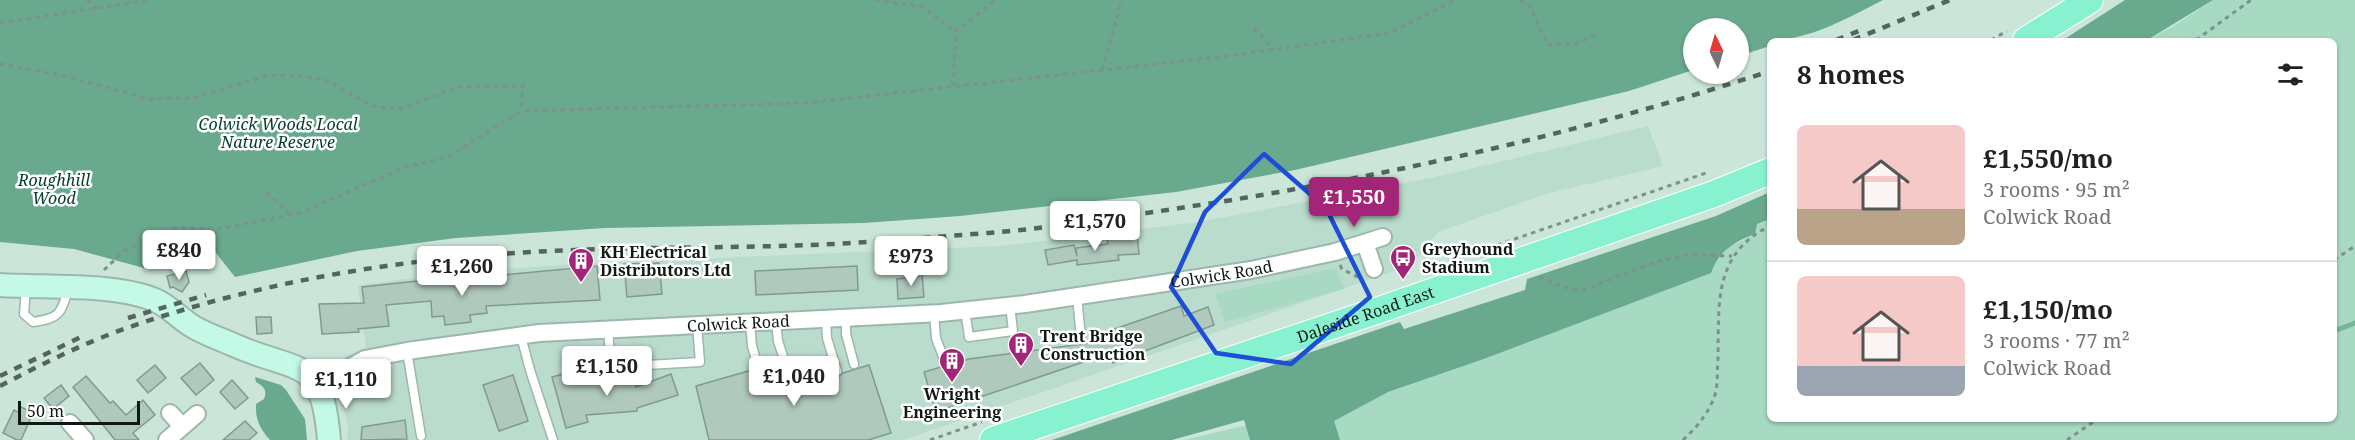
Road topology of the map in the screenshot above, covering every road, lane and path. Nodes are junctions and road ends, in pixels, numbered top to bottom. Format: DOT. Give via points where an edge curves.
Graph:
graph roads {
  1 [pos="87,0"];
  2 [pos="151,0"];
  3 [pos="874,0"];
  4 [pos="996,0"];
  5 [pos="1122,0"];
  6 [pos="1455,0"];
  7 [pos="1520,0"];
  8 [pos="2090,0"];
  9 [pos="2251,0"];
  10 [pos="98,10"];
  11 [pos="0,23"];
  12 [pos="1254,28"];
  13 [pos="954,31"];
  14 [pos="1598,33"];
  15 [pos="2029,38"];
  16 [pos="2199,38"];
  17 [pos="1274,49"];
  18 [pos="0,64"];
  19 [pos="1102,70"];
  20 [pos="953,87"];
  21 [pos="521,111"];
  22 [pos="1714,170"];
  23 [pos="1767,172"];
  24 [pos="267,192"];
  25 [pos="291,215"];
  26 [pos="1767,228"];
  27 [pos="1383,237"];
  28 [pos="1365,243"];
  29 [pos="2355,246"];
  30 [pos="1335,252"];
  31 [pos="1471,255"];
  32 [pos="1732,256"];
  33 [pos="2337,258"];
  34 [pos="1533,275"];
  35 [pos="1372,276"];
  36 [pos="0,285"];
  37 [pos="26,287"];
  38 [pos="68,288"];
  39 [pos="103,290"];
  40 [pos="1077,296"];
  41 [pos="1010,305"];
  42 [pos="965,310"];
  43 [pos="934,313"];
  44 [pos="846,318"];
  45 [pos="826,319"];
  46 [pos="776,321"];
  47 [pos="750,322"];
  48 [pos="697,324"];
  49 [pos="608,329"];
  50 [pos="521,336"];
  51 [pos="1081,338"];
  52 [pos="407,351"];
  53 [pos="945,362"];
  54 [pos="854,364"];
  55 [pos="759,370"];
  56 [pos="788,371"];
  57 [pos="837,371"];
  58 [pos="320,389"];
  59 [pos="170,413"];
  60 [pos="197,414"];
  61 [pos="2093,422"];
  62 [pos="70,423"];
  63 [pos="182,426"];
  64 [pos="989,430"];
  65 [pos="421,436"];
  66 [pos="82,439"];
  67 [pos="167,440"];
  68 [pos="329,440"];
  69 [pos="553,440"];
  70 [pos="930,440"];
  71 [pos="1683,440"];
  72 [pos="2067,440"];
  1 -- 10 [label="path"];
  2 -- 10 [label="path"];
  3 -- 13 [label="path" via="923,7"];
  4 -- 20 [label="path" via="956,31"];
  5 -- 19 [label="path"];
  6 -- 17 [label="path" via="1390,33"];
  7 -- 14 [label="path" via="1529,5 1548,45 1579,43"];
  8 -- 15 [label="main road"];
  9 -- 16 [label="path"];
  10 -- 11 [label="path"];
  12 -- 17 [label="path"];
  17 -- 19 [label="path"];
  18 -- 21 [label="path" via="61,75 149,99 193,98 269,75 329,81 371,106 400,109 458,87 523,86"];
  19 -- 20 [label="path"];
  20 -- 21 [label="path" via="806,103"];
  21 -- 25 [label="path" via="448,157 405,167"];
  22 -- 31 [label="path"];
  23 -- 64 [label="main road, Daleside Road East" via="1379,310"];
  24 -- 25 [label="path"];
  25 -- 39 [label="path" via="218,230 174,228 125,250 104,270"];
  26 -- 32 [label="path"];
  27 -- 28 [label="street, Colwick Road"];
  28 -- 30 [label="street, Colwick Road"];
  28 -- 35 [label="street"];
  29 -- 33 [label="path"];
  30 -- 35 [label="path" via="1342,269"];
  30 -- 40 [label="street, Colwick Road" via="1251,270"];
  32 -- 34 [label="path" via="1688,255 1659,261 1590,290 1573,291"];
  32 -- 71 [label="path" via="1725,270 1720,302 1716,390 1700,422"];
  36 -- 37 [label="street"];
  37 -- 38 [label="street"];
  37 -- 38 [label="lane" via="24,314 33,322 52,319 63,310"];
  38 -- 39 [label="street"];
  39 -- 58 [label="street" via="153,299 193,327 304,371"];
  40 -- 41 [label="street, Colwick Road"];
  40 -- 51 [label="lane"];
  41 -- 42 [label="street, Colwick Road"];
  41 -- 42 [label="lane" via="1013,331 969,337"];
  42 -- 43 [label="street, Colwick Road"];
  43 -- 44 [label="street, Colwick Road"];
  43 -- 53 [label="lane" via="936,338"];
  44 -- 45 [label="street, Colwick Road"];
  44 -- 54 [label="lane"];
  45 -- 46 [label="street, Colwick Road"];
  45 -- 57 [label="lane"];
  46 -- 47 [label="street, Colwick Road"];
  46 -- 56 [label="lane"];
  47 -- 48 [label="street, Colwick Road"];
  47 -- 55 [label="lane"];
  48 -- 49 [label="street, Colwick Road"];
  48 -- 49 [label="lane" via="700,362 611,367"];
  49 -- 50 [label="street, Colwick Road"];
  50 -- 52 [label="street, Colwick Road"];
  50 -- 69 [label="lane"];
  52 -- 58 [label="street, Colwick Road" via="365,359"];
  52 -- 65 [label="lane"];
  58 -- 68 [label="street"];
  59 -- 63 [label="street"];
  60 -- 63 [label="street"];
  61 -- 72 [label="path"];
  62 -- 66 [label="street"];
  63 -- 67 [label="street"];
  64 -- 70 [label="path"];
}
